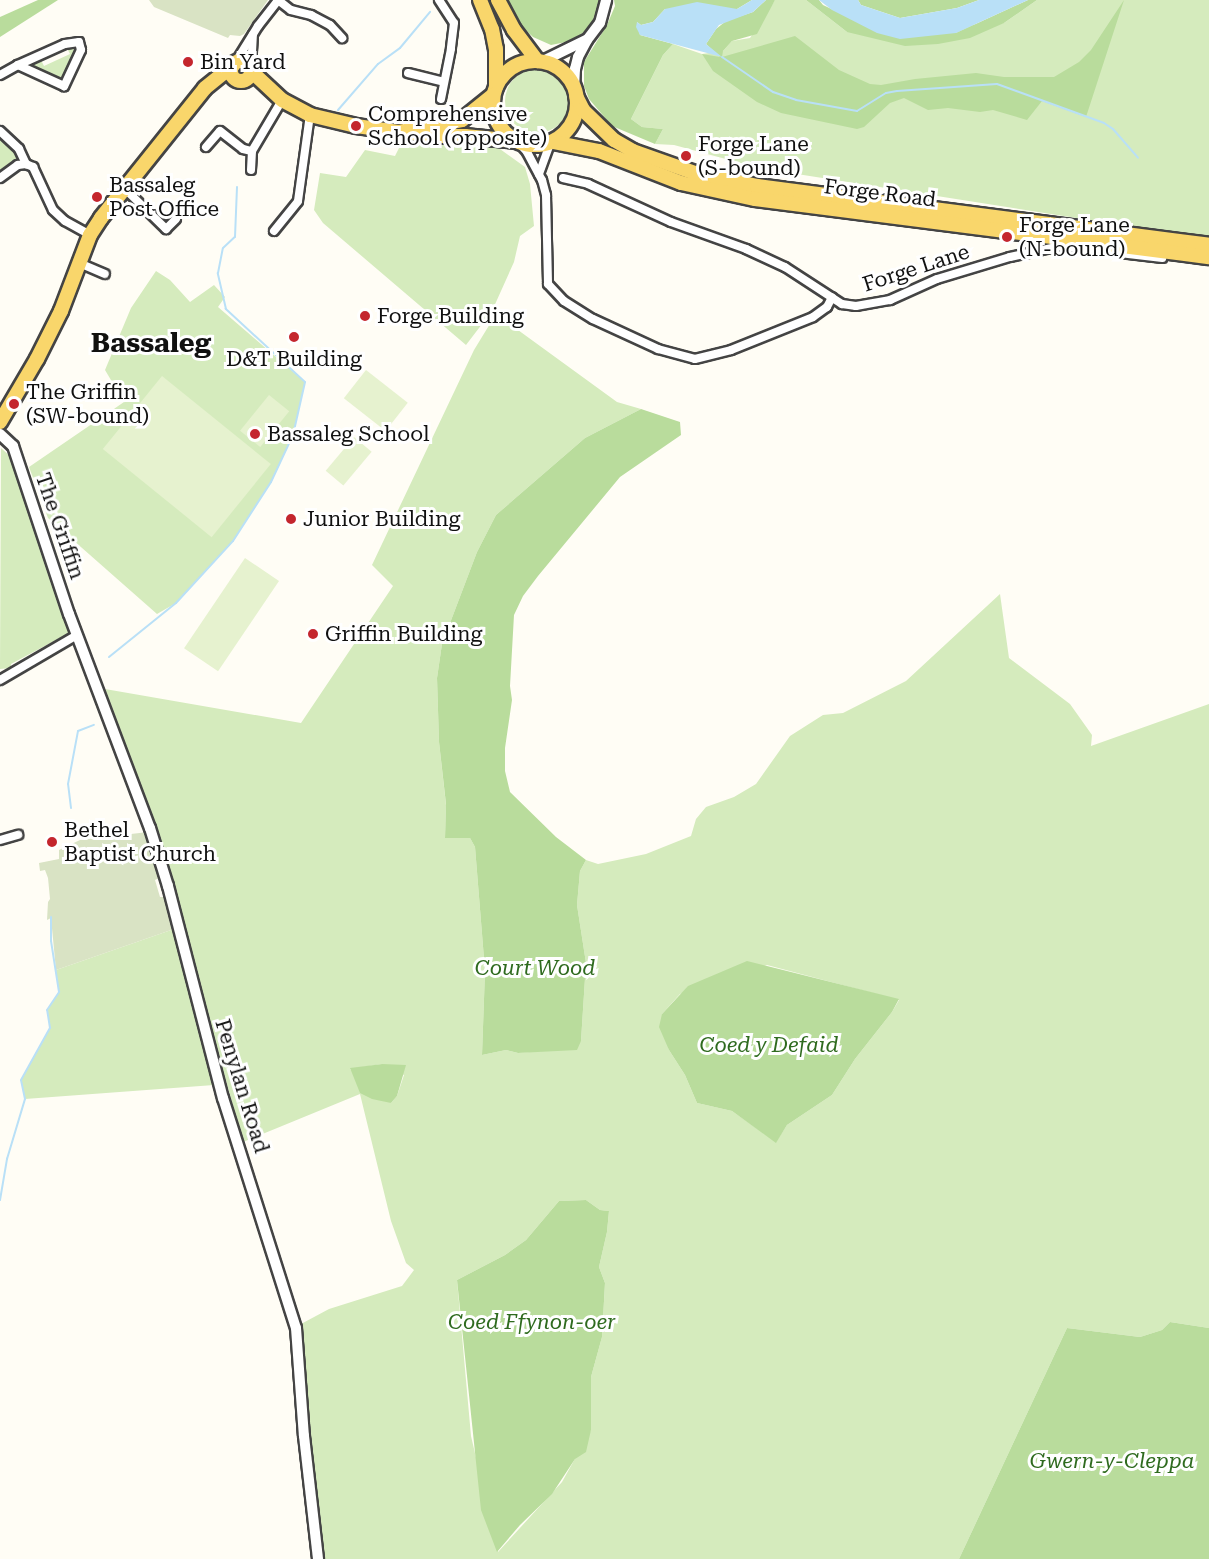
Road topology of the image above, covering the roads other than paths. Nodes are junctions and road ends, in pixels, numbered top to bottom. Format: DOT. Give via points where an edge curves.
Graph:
graph roads {
  1 [pos="278,0"];
  2 [pos="439,0"];
  3 [pos="480,0"];
  4 [pos="498,0"];
  5 [pos="606,0"];
  6 [pos="253,35"];
  7 [pos="342,38"];
  8 [pos="586,40"];
  9 [pos="539,61"];
  10 [pos="234,64"];
  11 [pos="18,65"];
  12 [pos="408,73"];
  13 [pos="0,75"];
  14 [pos="243,78"];
  15 [pos="443,82"];
  16 [pos="495,91"];
  17 [pos="575,92"];
  18 [pos="198,98"];
  19 [pos="441,99"];
  20 [pos="282,100"];
  21 [pos="310,115"];
  22 [pos="0,131"];
  23 [pos="405,131"];
  24 [pos="517,142"];
  25 [pos="551,142"];
  26 [pos="206,147"];
  27 [pos="252,151"];
  28 [pos="26,164"];
  29 [pos="251,170"];
  30 [pos="539,174"];
  31 [pos="562,177"];
  32 [pos="0,178"];
  33 [pos="124,188"];
  34 [pos="176,219"];
  35 [pos="274,231"];
  36 [pos="90,236"];
  37 [pos="1209,245"];
  38 [pos="1209,256"];
  39 [pos="1162,258"];
  40 [pos="80,262"];
  41 [pos="105,274"];
  42 [pos="832,297"];
  43 [pos="0,422"];
  44 [pos="0,434"];
  45 [pos="77,635"];
  46 [pos="0,680"];
  47 [pos="18,835"];
  48 [pos="0,840"];
  49 [pos="318,1559"];
  1 -- 6 [label="street"];
  1 -- 7 [label="street" via="291,10 330,25"];
  2 -- 15 [label="street" via="453,23 452,49"];
  3 -- 16 [label="main road" via="496,49"];
  4 -- 9 [label="main road" via="514,30"];
  5 -- 8 [label="street" via="600,23"];
  6 -- 10 [label="street"];
  6 -- 14 [label="street"];
  8 -- 9 [label="street"];
  8 -- 17 [label="street" via="574,69"];
  9 -- 16 [label="main road" via="513,67"];
  9 -- 17 [label="main road" via="561,70"];
  10 -- 14 [label="main road" via="231,73"];
  10 -- 18 [label="main road"];
  11 -- 11 [label="street" via="64,86 81,50 79,42"];
  11 -- 13 [label="street"];
  12 -- 15 [label="street"];
  14 -- 18 [label="main road"];
  14 -- 20 [label="main road"];
  15 -- 19 [label="street"];
  16 -- 23 [label="main road" via="462,120"];
  16 -- 24 [label="main road" via="497,122"];
  17 -- 25 [label="main road" via="573,120"];
  17 -- 37 [label="main road, Forge Road" via="584,110 614,140 633,151 698,174 757,186"];
  18 -- 33 [label="main road"];
  20 -- 21 [label="main road"];
  20 -- 27 [label="street"];
  21 -- 23 [label="main road" via="356,126"];
  21 -- 35 [label="street" via="298,201"];
  22 -- 28 [label="street" via="19,149"];
  23 -- 24 [label="main road" via="425,136"];
  24 -- 25 [label="main road" via="534,146"];
  24 -- 30 [label="street"];
  25 -- 30 [label="street"];
  25 -- 38 [label="main road, Forge Road" via="599,151 681,183 755,199"];
  26 -- 27 [label="street" via="220,131 243,149"];
  27 -- 29 [label="street"];
  28 -- 32 [label="street"];
  28 -- 36 [label="street" via="33,167 53,210"];
  30 -- 42 [label="street" via="546,195 548,284 564,301 593,319 658,349 695,359 720,354 813,317 827,307"];
  31 -- 42 [label="street, Forge Lane" via="746,249 785,267"];
  33 -- 34 [label="street" via="166,229"];
  33 -- 36 [label="main road"];
  36 -- 40 [label="main road"];
  39 -- 42 [label="street, Forge Lane" via="1060,246 938,279 890,300 856,306 842,304"];
  40 -- 41 [label="street"];
  40 -- 43 [label="main road" via="37,360"];
  44 -- 45 [label="street, The Griffin" via="13,446"];
  45 -- 46 [label="street"];
  45 -- 49 [label="street, Penylan Road" via="150,828 220,1089 296,1328"];
  47 -- 48 [label="street"];
}
